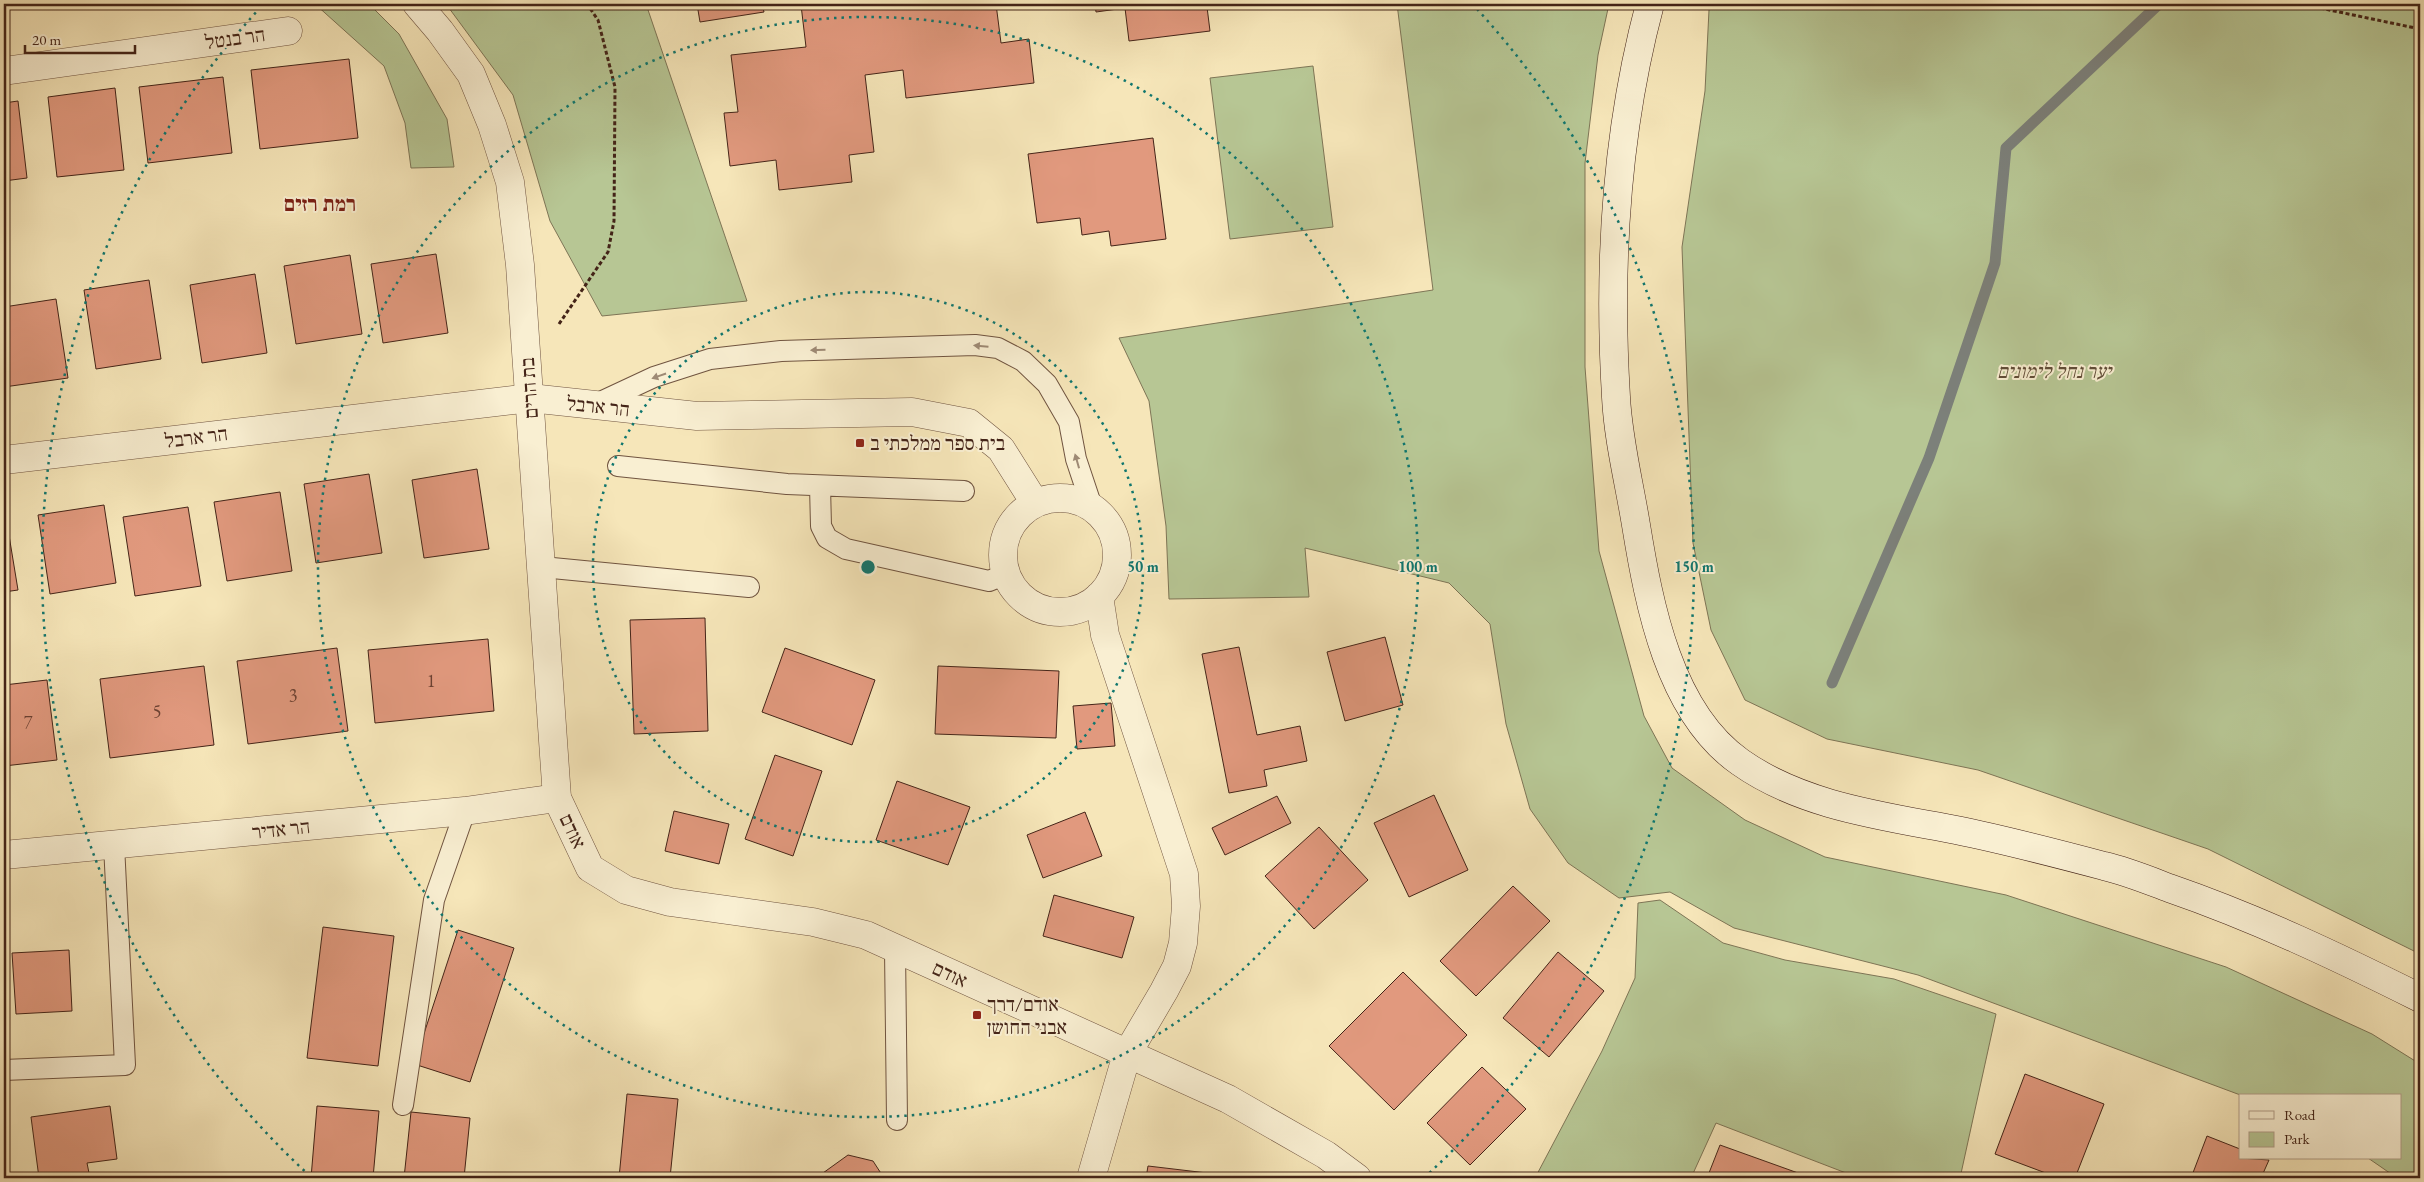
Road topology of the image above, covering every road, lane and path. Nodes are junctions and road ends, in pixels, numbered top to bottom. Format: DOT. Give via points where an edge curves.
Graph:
graph roads {
  1 [pos="417,4"];
  2 [pos="587,4"];
  3 [pos="1650,4"];
  4 [pos="2301,4"];
  5 [pos="2420,29"];
  6 [pos="288,31"];
  7 [pos="4,71"];
  8 [pos="528,370"];
  9 [pos="530,398"];
  10 [pos="594,405"];
  11 [pos="4,460"];
  12 [pos="618,466"];
  13 [pos="820,486"];
  14 [pos="964,492"];
  15 [pos="1035,503"];
  16 [pos="1092,507"];
  17 [pos="542,567"];
  18 [pos="1006,574"];
  19 [pos="749,587"];
  20 [pos="1099,596"];
  21 [pos="557,798"];
  22 [pos="465,811"];
  23 [pos="114,845"];
  24 [pos="4,855"];
  25 [pos="895,949"];
  26 [pos="2420,998"];
  27 [pos="1127,1054"];
  28 [pos="4,1070"];
  29 [pos="403,1105"];
  30 [pos="897,1120"];
  31 [pos="1091,1178"];
  32 [pos="1357,1178"];
  1 -- 8 [label="street, בת הרים" via="471,74 492,124 510,182"];
  2 -- 8 [label="path" via="598,20 615,87 614,221 608,252"];
  3 -- 26 [label="street" via="1639,45 1619,170 1612,279 1616,400 1644,578 1668,662 1700,724 1738,762 1793,792 2109,867 2221,906 2322,949"];
  4 -- 5 [label="path"];
  6 -- 7 [label="street, הר בנטל"];
  8 -- 9 [label="street, בת הרים"];
  9 -- 10 [label="street, הר ארבל"];
  9 -- 11 [label="street, הר ארבל"];
  9 -- 17 [label="street, בת הרים"];
  10 -- 15 [label="street, הר ארבל" via="697,416 912,412 969,423 1001,449"];
  16 -- 10 [label="lane, one-way" via="1076,459 1069,422 1056,399 1047,384 1023,361 998,348 975,345 781,351 710,359 654,377"];
  12 -- 13 [label="lane"];
  13 -- 14 [label="lane"];
  13 -- 18 [label="lane" via="820,526 827,538 846,549 989,581"];
  15 -- 16 [label="street" via="1054,498 1074,499"];
  15 -- 18 [label="street" via="1012,523 1004,541 1002,555"];
  16 -- 20 [label="street" via="1112,530 1117,549 1116,569"];
  17 -- 19 [label="lane"];
  17 -- 21 [label="street, בת הרים"];
  18 -- 20 [label="street" via="1016,592 1043,609 1063,612 1082,607"];
  20 -- 27 [label="street" via="1105,635 1184,874 1186,906 1183,943 1177,966"];
  21 -- 22 [label="street, הר אדיר"];
  21 -- 25 [label="street, אודם" via="590,868 626,890 670,902 813,922 866,935"];
  22 -- 23 [label="street, הר אדיר"];
  22 -- 29 [label="lane" via="434,900"];
  23 -- 24 [label="street, הר אדיר"];
  23 -- 28 [label="lane" via="125,1065"];
  25 -- 27 [label="street, אודם"];
  25 -- 30 [label="lane"];
  27 -- 31 [label="street"];
  27 -- 32 [label="street, אודם" via="1228,1099 1326,1156"];
}
